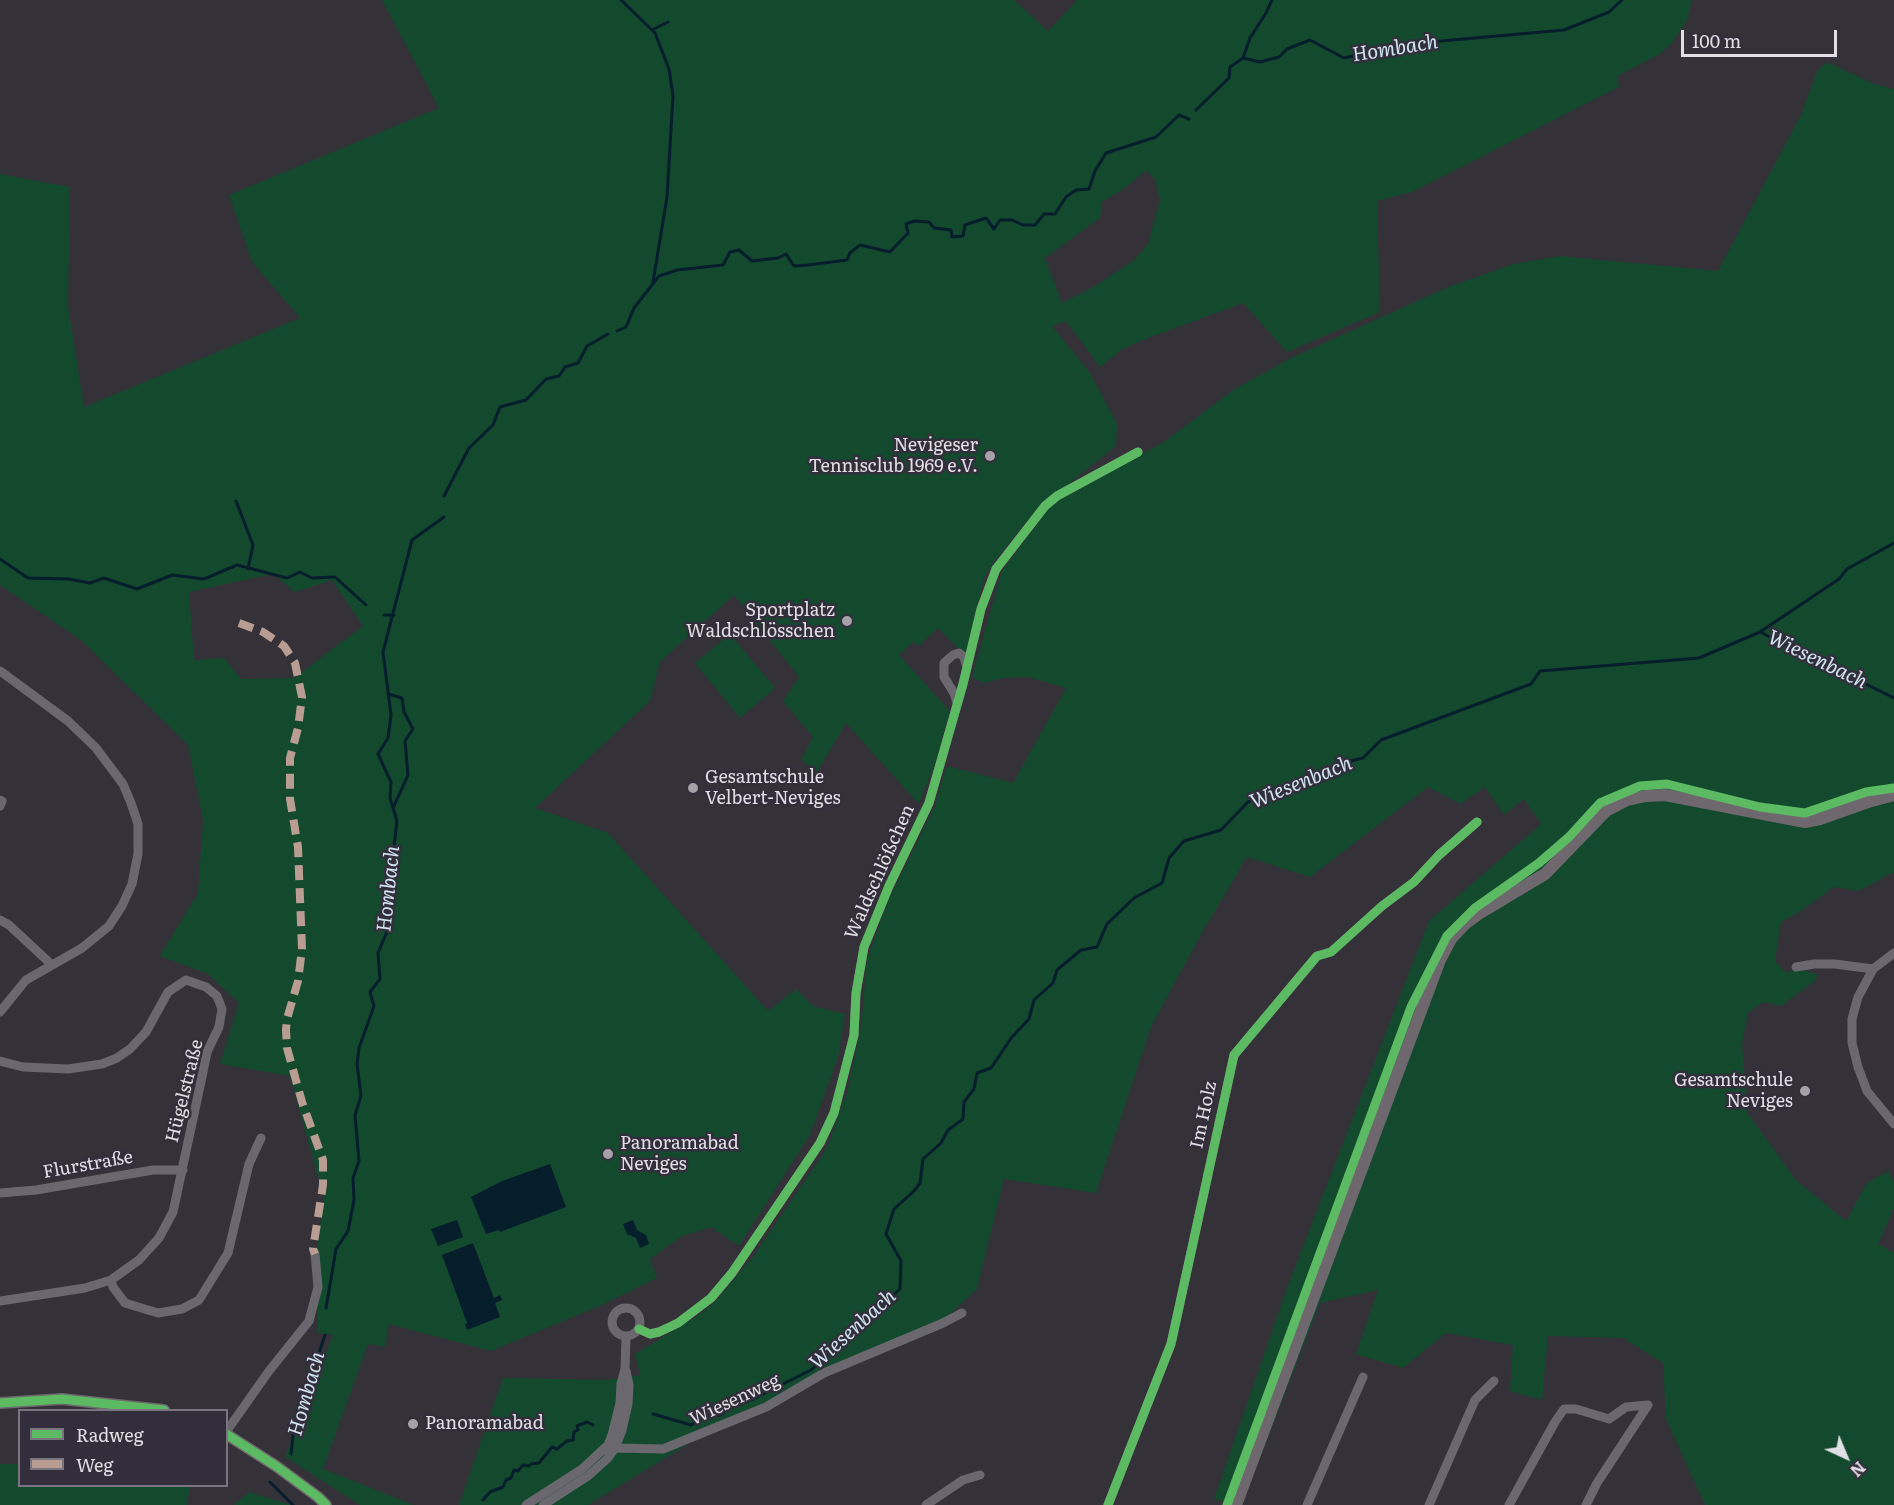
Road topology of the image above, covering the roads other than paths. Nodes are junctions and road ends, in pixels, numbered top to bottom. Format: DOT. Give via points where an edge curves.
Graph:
graph roads {
  1 [pos="1138,452"];
  2 [pos="967,670"];
  3 [pos="0,671"];
  4 [pos="957,704"];
  5 [pos="1894,795"];
  6 [pos="0,800"];
  7 [pos="0,806"];
  8 [pos="1477,822"];
  9 [pos="0,920"];
  10 [pos="1894,953"];
  11 [pos="52,965"];
  12 [pos="1796,966"];
  13 [pos="1873,969"];
  14 [pos="0,1012"];
  15 [pos="0,1061"];
  16 [pos="1894,1124"];
  17 [pos="261,1138"];
  18 [pos="183,1170"];
  19 [pos="0,1193"];
  20 [pos="315,1254"];
  21 [pos="111,1281"];
  22 [pos="0,1301"];
  23 [pos="962,1313"];
  24 [pos="639,1329"];
  25 [pos="626,1337"];
  26 [pos="1363,1377"];
  27 [pos="1494,1381"];
  28 [pos="0,1403"];
  29 [pos="155,1409"];
  30 [pos="228,1430"];
  31 [pos="228,1434"];
  32 [pos="611,1446"];
  33 [pos="980,1475"];
  34 [pos="322,1501"];
  35 [pos="338,1505"];
  36 [pos="526,1505"];
  37 [pos="543,1505"];
  38 [pos="926,1505"];
  39 [pos="1108,1505"];
  40 [pos="1236,1505"];
  41 [pos="1307,1505"];
  42 [pos="1429,1505"];
  43 [pos="1509,1505"];
  44 [pos="1586,1505"];
  1 -- 2 [label="street, Waldschlößchen" via="1057,496 1025,530 996,569 981,609"];
  2 -- 4 [label="street, Waldschlößchen"];
  2 -- 4 [label="street" via="959,653 944,663 944,676"];
  3 -- 11 [label="street" via="68,721 96,748 123,784 138,824 138,854 132,884 122,906 109,926"];
  4 -- 24 [label="street, Waldschlößchen" via="929,803 864,947 856,993 855,1035 834,1113 820,1143 732,1274 711,1298 659,1332 650,1334"];
  5 -- 40 [label="main road" via="1804,822 1665,795 1627,800 1606,811 1545,874 1480,913 1451,939"];
  6 -- 7 [label="street"];
  8 -- 39 [label="street, Im Holz" via="1331,952 1317,956 1234,1055 1171,1344"];
  9 -- 11 [label="street"];
  10 -- 13 [label="street"];
  11 -- 14 [label="street" via="26,980"];
  12 -- 13 [label="street" via="1835,964"];
  13 -- 16 [label="street" via="1858,997 1852,1019 1852,1043 1867,1090"];
  15 -- 18 [label="street, Hügelstraße" via="55,1069 102,1064 130,1049 146,1032 176,985 186,980 207,987 217,996 222,1009 219,1027 207,1052"];
  17 -- 21 [label="street" via="249,1164 228,1253 199,1300 182,1309 158,1312 125,1303"];
  18 -- 19 [label="street, Flurstraße" via="153,1170"];
  18 -- 21 [label="street, Hügelstraße" via="173,1212 159,1238 139,1260"];
  20 -- 30 [label="street" via="318,1287 309,1321"];
  21 -- 22 [label="street, Hügelstraße"];
  23 -- 32 [label="street, Wiesenweg" via="824,1374 766,1407 685,1441 663,1449"];
  24 -- 25 [label="street"];
  24 -- 25 [label="street" via="636,1312 626,1308 616,1312 613,1328"];
  25 -- 32 [label="street" via="628,1404 622,1430"];
  26 -- 41 [label="street"];
  27 -- 42 [label="street" via="1475,1400"];
  28 -- 29 [label="main road" via="62,1399"];
  31 -- 34 [label="main road"];
  32 -- 36 [label="street"];
  32 -- 37 [label="street" via="607,1459 588,1476"];
  33 -- 38 [label="street" via="963,1480"];
  34 -- 35 [label="main road"];
  43 -- 44 [label="street" via="1564,1409 1609,1419 1626,1407 1648,1405"];
}
